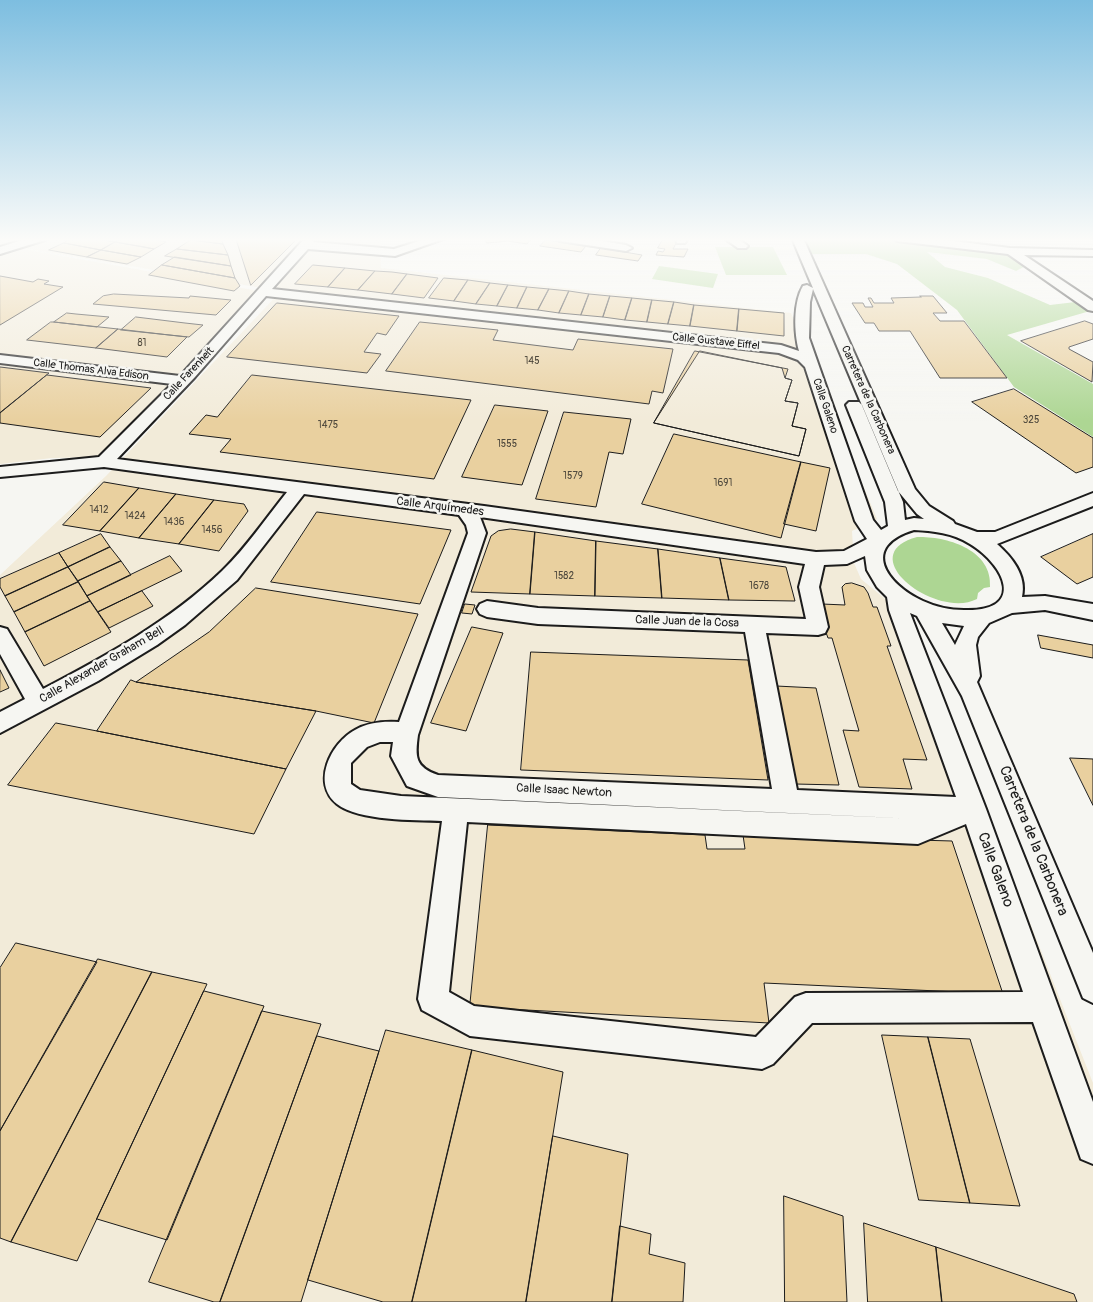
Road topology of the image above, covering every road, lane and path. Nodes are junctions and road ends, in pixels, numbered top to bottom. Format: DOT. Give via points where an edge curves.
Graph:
graph roads {
  1 [pos="258,299"];
  2 [pos="325,299"];
  3 [pos="805,299"];
  4 [pos="811,299"];
  5 [pos="824,299"];
  6 [pos="1083,299"];
  7 [pos="1093,307"];
  8 [pos="802,338"];
  9 [pos="781,349"];
  10 [pos="0,360"];
  11 [pos="810,364"];
  12 [pos="183,381"];
  13 [pos="104,462"];
  14 [pos="0,472"];
  15 [pos="253,482"];
  16 [pos="298,489"];
  17 [pos="333,493"];
  18 [pos="1093,499"];
  19 [pos="465,510"];
  20 [pos="281,511"];
  21 [pos="509,516"];
  22 [pos="897,527"];
  23 [pos="953,529"];
  24 [pos="477,533"];
  25 [pos="976,538"];
  26 [pos="872,544"];
  27 [pos="816,559"];
  28 [pos="890,588"];
  29 [pos="1008,606"];
  30 [pos="487,609"];
  31 [pos="924,610"];
  32 [pos="1093,612"];
  33 [pos="982,618"];
  34 [pos="754,625"];
  35 [pos="0,635"];
  36 [pos="972,694"];
  37 [pos="38,702"];
  38 [pos="0,723"];
  39 [pos="407,732"];
  40 [pos="787,802"];
  41 [pos="973,809"];
  42 [pos="456,810"];
  43 [pos="1093,988"];
  44 [pos="1044,1007"];
  45 [pos="1093,1147"];
  1 -- 12 [label="street, Calle Farenheit"];
  2 -- 9 [label="street, Calle Gustave Eiffel"];
  3 -- 8 [label="street, Calle Galeno"];
  4 -- 22 [label="street, Carretera de la Carbonera" via="894,502"];
  5 -- 23 [label="street, Carretera de la Carbonera" via="907,490 923,510"];
  6 -- 7 [label="street"];
  8 -- 9 [label="street" via="798,345"];
  8 -- 11 [label="street, Calle Galeno"];
  9 -- 11 [label="street, Calle Gustave Eiffel" via="804,357"];
  10 -- 12 [label="street, Calle Thomas Alva Edison"];
  11 -- 26 [label="street, Calle Galeno"];
  12 -- 13 [label="street, Calle Farenheit"];
  13 -- 14 [label="street, Calle Arquímedes"];
  13 -- 15 [label="street, Calle Arquímedes"];
  15 -- 16 [label="street, Calle Arquímedes"];
  15 -- 20 [label="street" via="274,495"];
  16 -- 17 [label="street, Calle Arquímedes"];
  16 -- 20 [label="street, Calle Alexander Graham Bell"];
  17 -- 19 [label="street, Calle Arquímedes"];
  17 -- 20 [label="street" via="302,501"];
  18 -- 25 [label="street" via="997,538"];
  19 -- 21 [label="street, Calle Arquímedes"];
  19 -- 24 [label="street"];
  20 -- 37 [label="street, Calle Alexander Graham Bell" via="231,574 207,596 154,637"];
  21 -- 24 [label="street" via="495,520"];
  21 -- 27 [label="street, Calle Arquímedes"];
  22 -- 23 [label="street" via="914,524"];
  22 -- 26 [label="street"];
  23 -- 25 [label="street"];
  24 -- 39 [label="street, Calle Isaac Newton"];
  25 -- 29 [label="street" via="997,554 1015,580 1015,590"];
  26 -- 27 [label="street, Calle Arquímedes" via="847,557"];
  26 -- 28 [label="street" via="875,566"];
  27 -- 28 [label="street" via="848,567"];
  27 -- 34 [label="street, Calle Juan de la Cosa" via="809,587 818,627"];
  28 -- 31 [label="street"];
  28 -- 41 [label="street, Calle Galeno"];
  29 -- 32 [label="street" via="1045,603"];
  29 -- 33 [label="street" via="997,614"];
  30 -- 34 [label="street, Calle Juan de la Cosa" via="538,616"];
  31 -- 33 [label="street" via="954,618"];
  31 -- 36 [label="street"];
  33 -- 36 [label="street" via="971,629 964,649"];
  34 -- 40 [label="street"];
  35 -- 37 [label="street"];
  36 -- 43 [label="street, Carretera de la Carbonera"];
  37 -- 38 [label="street, Calle Alexander Graham Bell"];
  39 -- 40 [label="street, Calle Isaac Newton" via="403,756 416,778 438,786"];
  39 -- 42 [label="street" via="379,731 353,745 341,757 338,787 347,798 373,804"];
  40 -- 41 [label="street, Calle Isaac Newton"];
  41 -- 42 [label="street" via="918,832"];
  41 -- 44 [label="street, Calle Galeno"];
  42 -- 44 [label="street" via="434,999 470,1021 762,1053 806,1008"];
  44 -- 45 [label="street, Calle Galeno"];
}
